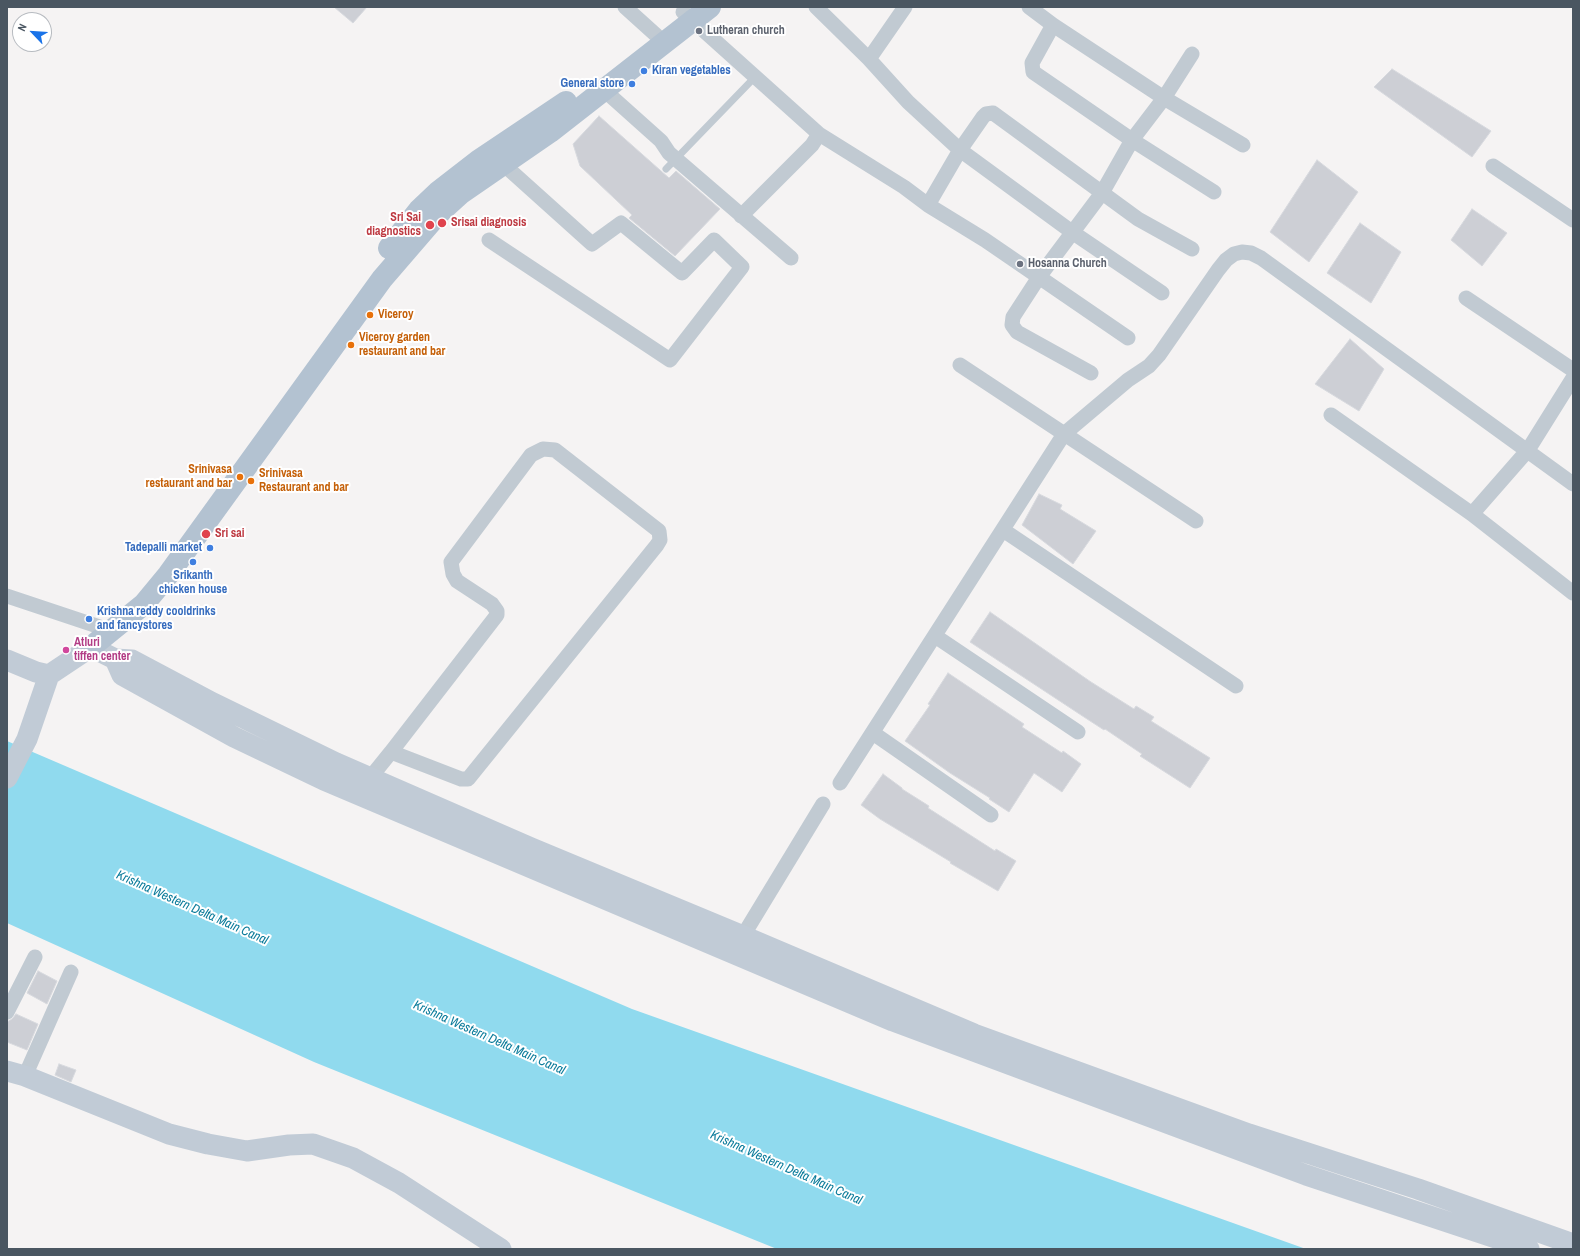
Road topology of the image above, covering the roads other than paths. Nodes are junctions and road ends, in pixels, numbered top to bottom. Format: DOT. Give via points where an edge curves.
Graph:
graph roads {
  1 [pos="625,7"];
  2 [pos="710,7"];
  3 [pos="816,7"];
  4 [pos="905,7"];
  5 [pos="1029,7"];
  6 [pos="688,14"];
  7 [pos="1053,25"];
  8 [pos="659,40"];
  9 [pos="1192,54"];
  10 [pos="869,59"];
  11 [pos="755,77"];
  12 [pos="604,90"];
  13 [pos="1164,98"];
  14 [pos="819,134"];
  15 [pos="1132,140"];
  16 [pos="1243,145"];
  17 [pos="960,150"];
  18 [pos="503,164"];
  19 [pos="671,164"];
  20 [pos="1492,166"];
  21 [pos="1214,192"];
  22 [pos="1102,193"];
  23 [pos="928,205"];
  24 [pos="741,216"];
  25 [pos="1573,220"];
  26 [pos="1072,232"];
  27 [pos="488,240"];
  28 [pos="1192,249"];
  29 [pos="791,258"];
  30 [pos="1039,277"];
  31 [pos="1162,294"];
  32 [pos="1466,298"];
  33 [pos="1128,338"];
  34 [pos="960,365"];
  35 [pos="1573,370"];
  36 [pos="1092,373"];
  37 [pos="1573,378"];
  38 [pos="1331,415"];
  39 [pos="1064,434"];
  40 [pos="1528,450"];
  41 [pos="1573,484"];
  42 [pos="1472,514"];
  43 [pos="1196,521"];
  44 [pos="1003,530"];
  45 [pos="1573,593"];
  46 [pos="7,596"];
  47 [pos="134,611"];
  48 [pos="109,630"];
  49 [pos="935,636"];
  50 [pos="91,647"];
  51 [pos="114,659"];
  52 [pos="7,660"];
  53 [pos="49,675"];
  54 [pos="1236,686"];
  55 [pos="1078,732"];
  56 [pos="872,733"];
  57 [pos="391,752"];
  58 [pos="7,778"];
  59 [pos="370,778"];
  60 [pos="840,783"];
  61 [pos="823,804"];
  62 [pos="991,815"];
  63 [pos="435,817"];
  64 [pos="738,944"];
  65 [pos="35,957"];
  66 [pos="72,972"];
  67 [pos="7,1012"];
  68 [pos="922,1022"];
  69 [pos="16,1074"];
  70 [pos="1573,1244"];
  71 [pos="501,1249"];
  72 [pos="1529,1249"];
  1 -- 8 [label="street"];
  2 -- 6 [label="main road"];
  3 -- 10 [label="street"];
  4 -- 10 [label="street"];
  5 -- 7 [label="street"];
  6 -- 8 [label="main road"];
  6 -- 11 [label="street"];
  7 -- 13 [label="street"];
  7 -- 15 [label="street" via="1032,64 1033,72"];
  8 -- 12 [label="main road"];
  8 -- 47 [label="main road" via="636,52 457,176 419,210 352,297 259,432 136,599"];
  9 -- 13 [label="street"];
  10 -- 17 [label="street" via="908,102"];
  11 -- 14 [label="street"];
  11 -- 19 [label="lane"];
  12 -- 18 [label="main road"];
  12 -- 19 [label="street" via="661,141 669,153"];
  13 -- 15 [label="street"];
  13 -- 16 [label="street"];
  14 -- 23 [label="street"];
  14 -- 24 [label="street" via="812,145"];
  15 -- 21 [label="street"];
  15 -- 22 [label="street"];
  17 -- 22 [label="street" via="983,116 993,113"];
  17 -- 23 [label="street"];
  17 -- 26 [label="street"];
  18 -- 27 [label="street" via="592,244 621,223 682,273 714,240 742,267 670,360"];
  18 -- 47 [label="main road" via="460,194 438,214 382,279 168,575 144,604"];
  19 -- 24 [label="street"];
  20 -- 25 [label="street"];
  22 -- 26 [label="street"];
  22 -- 28 [label="street" via="1138,219"];
  23 -- 30 [label="street"];
  24 -- 29 [label="street"];
  26 -- 30 [label="street"];
  26 -- 31 [label="street"];
  30 -- 33 [label="street"];
  30 -- 36 [label="street" via="1013,317 1012,326 1017,332"];
  32 -- 35 [label="street"];
  34 -- 39 [label="street"];
  37 -- 40 [label="street"];
  38 -- 42 [label="street"];
  39 -- 40 [label="street" via="1128,380 1149,366 1222,265 1234,254 1242,252 1261,258"];
  39 -- 43 [label="street"];
  39 -- 44 [label="street"];
  40 -- 41 [label="street"];
  40 -- 42 [label="street"];
  42 -- 45 [label="street"];
  44 -- 49 [label="street"];
  44 -- 54 [label="street"];
  46 -- 48 [label="street"];
  47 -- 48 [label="main road"];
  48 -- 50 [label="main road"];
  49 -- 55 [label="street"];
  49 -- 56 [label="street"];
  50 -- 51 [label="main road"];
  50 -- 53 [label="main road"];
  51 -- 59 [label="main road" via="132,660 226,710"];
  51 -- 63 [label="main road" via="122,675 234,737 324,780"];
  52 -- 53 [label="main road"];
  53 -- 58 [label="main road" via="27,739"];
  56 -- 60 [label="street"];
  56 -- 62 [label="street"];
  57 -- 57 [label="street" via="461,779 468,779 657,545 660,540 659,531 555,450 543,449 531,455 451,562 457,581 492,604 497,616"];
  57 -- 59 [label="street"];
  59 -- 63 [label="main road"];
  61 -- 64 [label="street"];
  63 -- 64 [label="main road"];
  64 -- 68 [label="main road"];
  65 -- 67 [label="street"];
  66 -- 69 [label="street"];
  68 -- 70 [label="main road" via="974,1034 1188,1113 1418,1189"];
  68 -- 72 [label="main road" via="1306,1175"];
  69 -- 71 [label="main road" via="169,1134 208,1144 247,1151 313,1144 353,1158 399,1183"];
}
